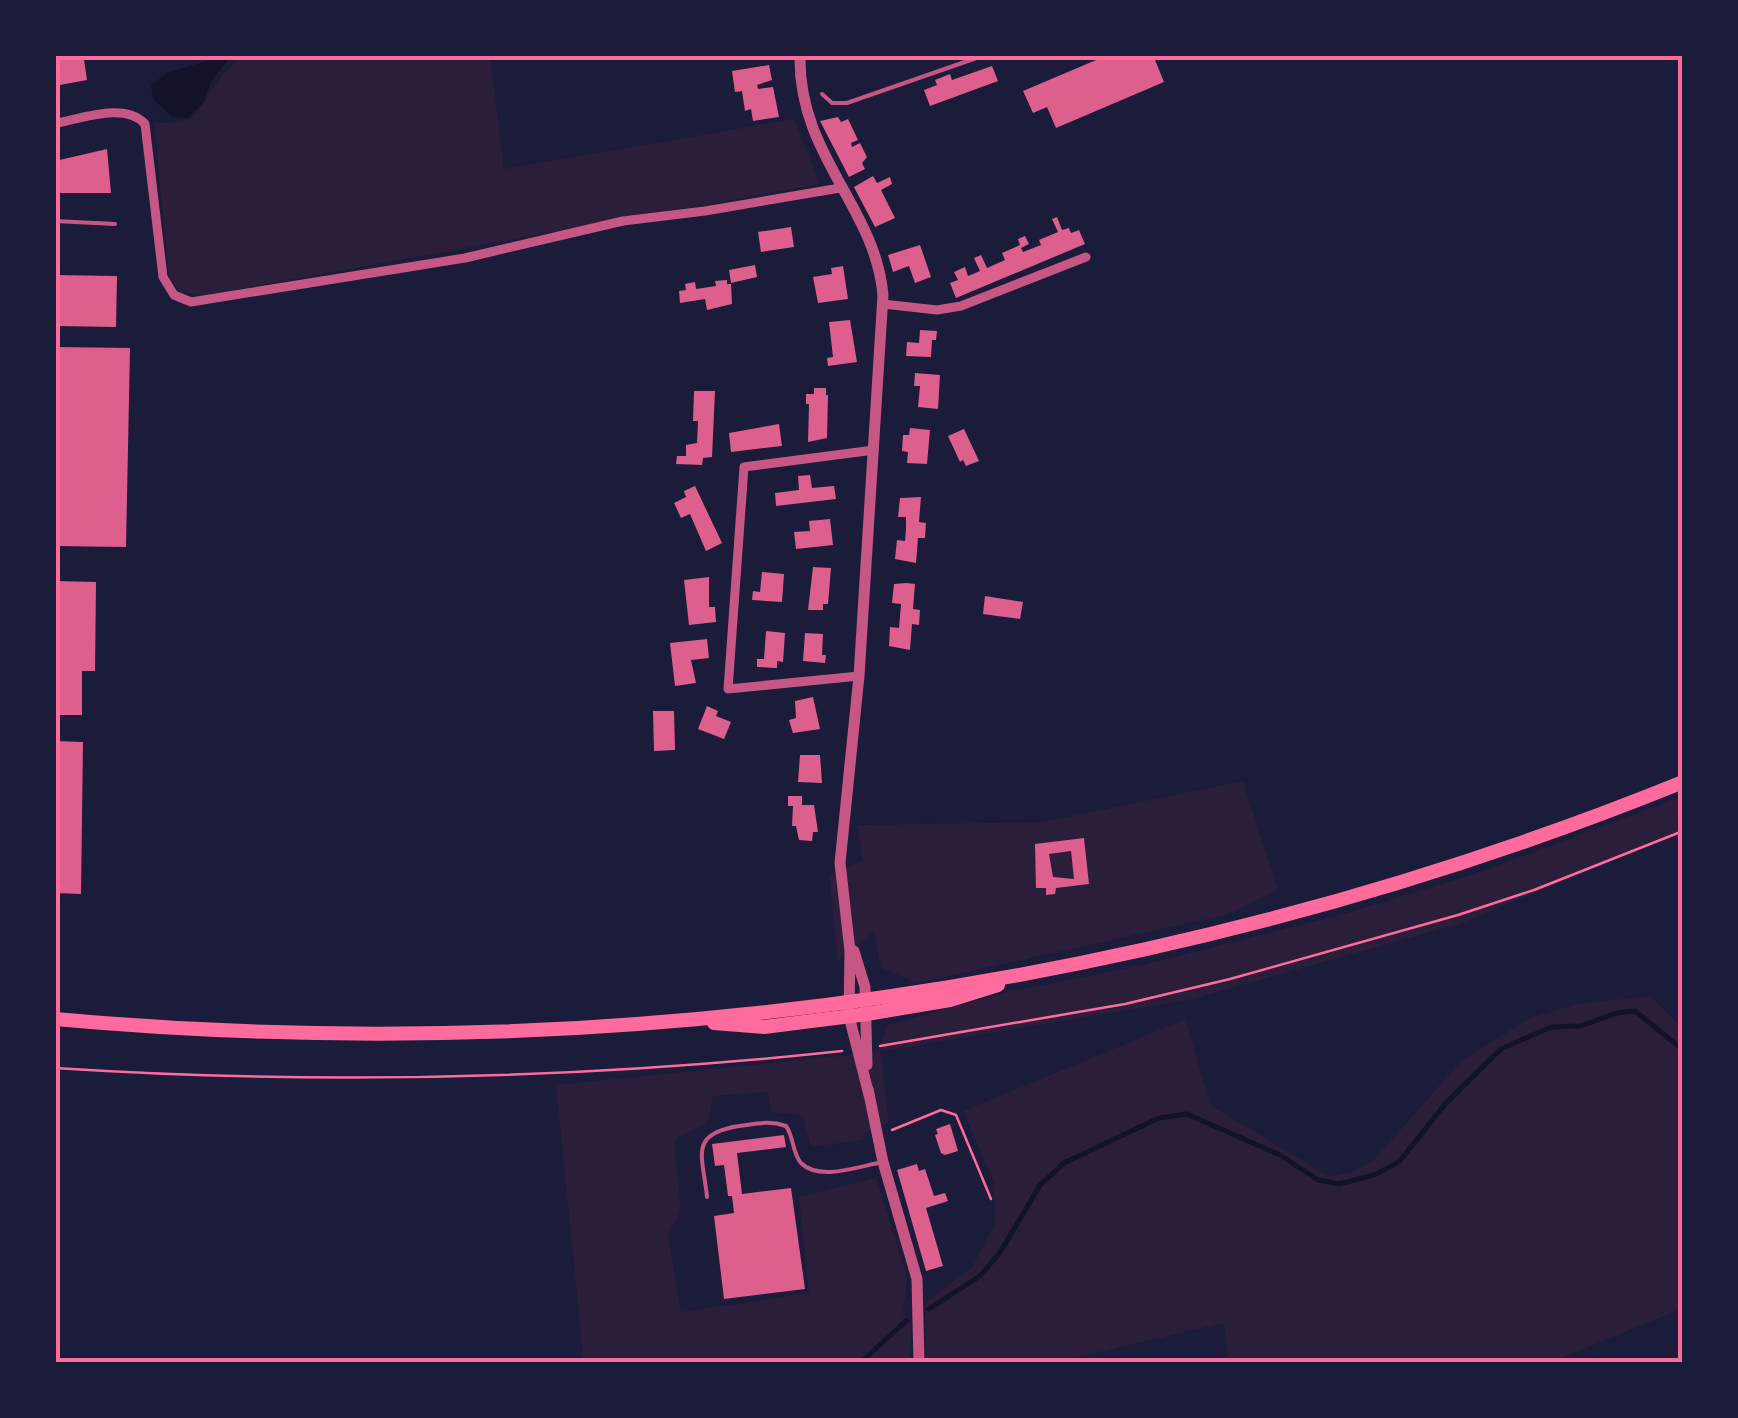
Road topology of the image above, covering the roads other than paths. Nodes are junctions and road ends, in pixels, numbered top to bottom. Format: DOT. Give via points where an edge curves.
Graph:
graph roads {
  1 [pos="800,55"];
  2 [pos="985,55"];
  3 [pos="822,94"];
  4 [pos="57,122"];
  5 [pos="840,188"];
  6 [pos="55,221"];
  7 [pos="114,224"];
  8 [pos="1086,257"];
  9 [pos="883,304"];
  10 [pos="874,450"];
  11 [pos="858,676"];
  12 [pos="1683,782"];
  13 [pos="849,935"];
  14 [pos="866,1006"];
  15 [pos="848,1009"];
  16 [pos="55,1019"];
  17 [pos="869,1095"];
  18 [pos="883,1162"];
  19 [pos="707,1197"];
  20 [pos="919,1363"];
  1 -- 5 [label="street" via="810,125"];
  2 -- 3 [label="lane" via="847,103 832,104"];
  4 -- 5 [label="street" via="122,112 142,119 165,284 192,302 445,262 606,224"];
  5 -- 9 [label="street" via="877,259"];
  6 -- 7 [label="lane"];
  8 -- 9 [label="street" via="961,306"];
  9 -- 10 [label="street"];
  10 -- 11 [label="street"];
  10 -- 11 [label="street" via="744,467 728,689"];
  11 -- 13 [label="street" via="840,862"];
  12 -- 14 [label="main road" via="1361,895 1158,948"];
  13 -- 14 [label="street"];
  13 -- 15 [label="street"];
  14 -- 15 [label="main road"];
  14 -- 17 [label="street"];
  15 -- 16 [label="main road" via="511,1033 204,1030"];
  15 -- 17 [label="street"];
  17 -- 18 [label="street"];
  18 -- 19 [label="lane" via="813,1169 800,1162 791,1133 773,1121 716,1130 702,1148"];
  18 -- 20 [label="street" via="917,1279"];
}
